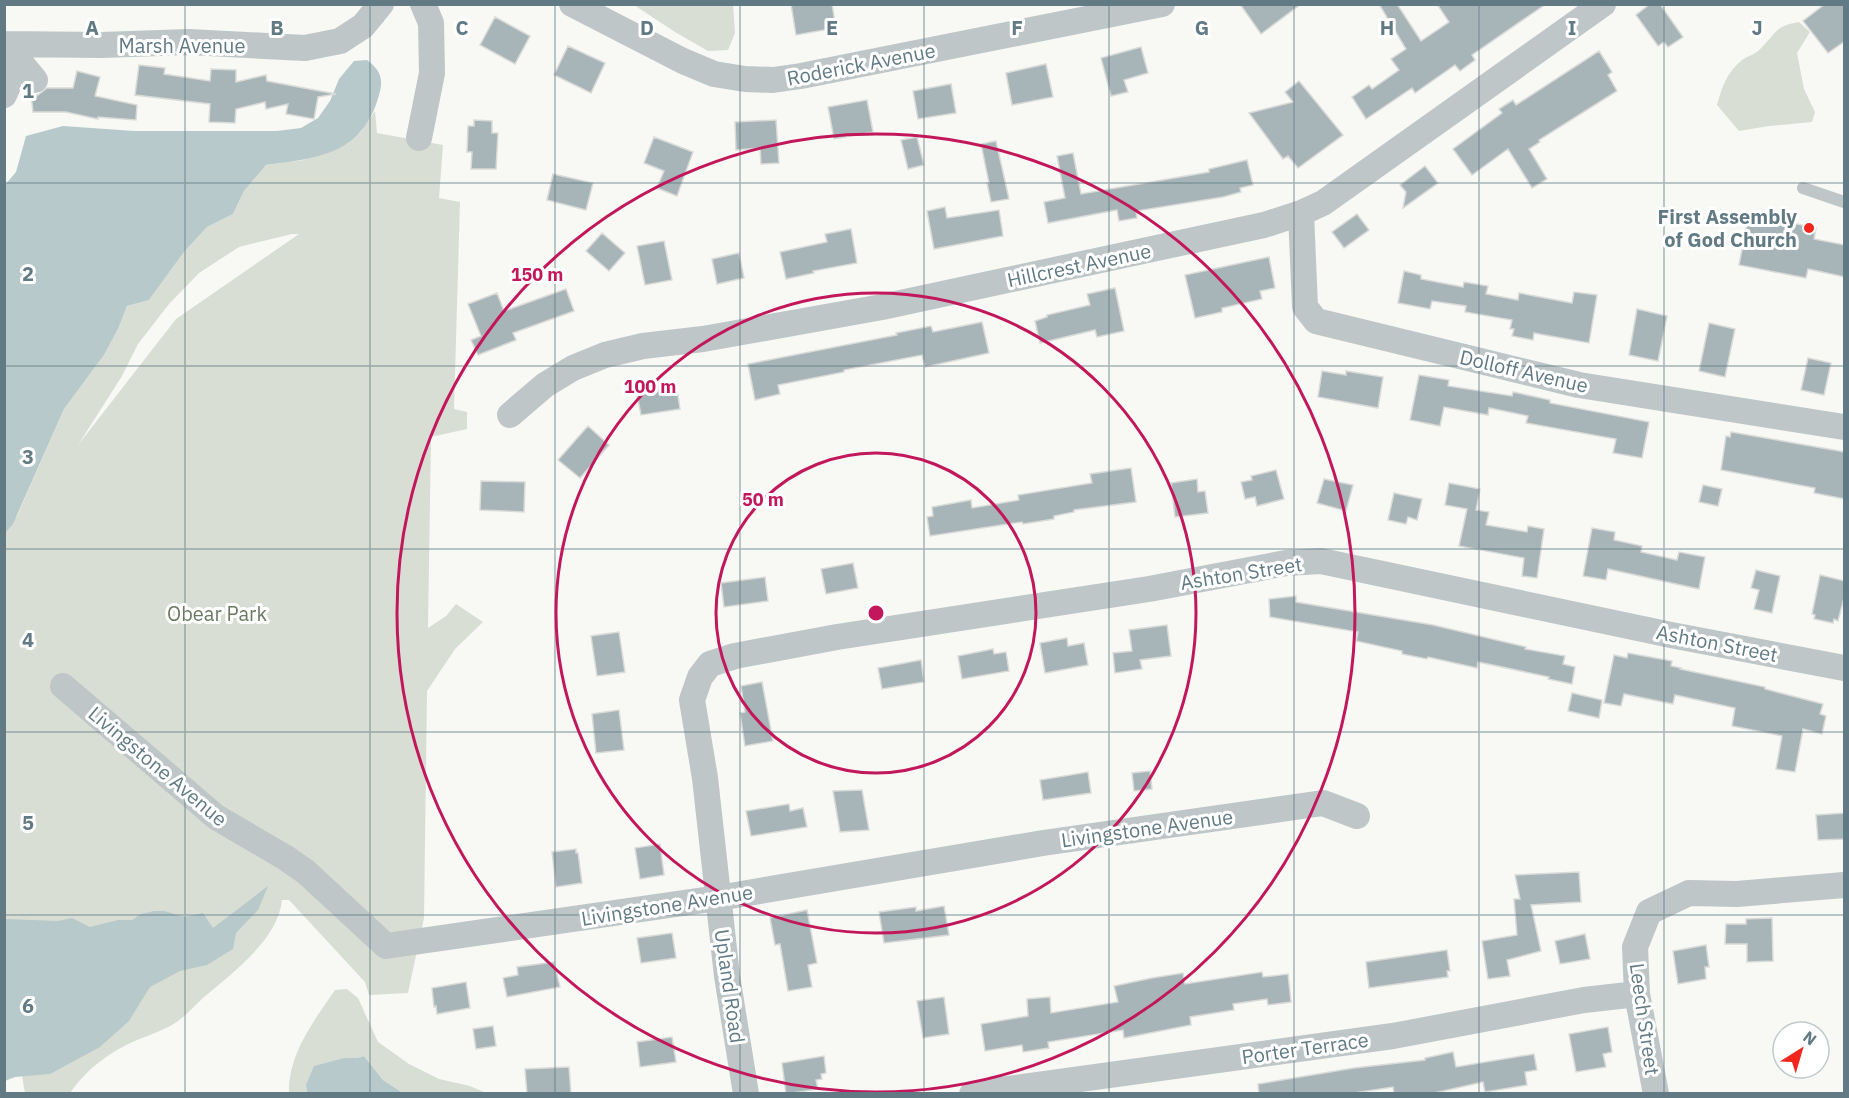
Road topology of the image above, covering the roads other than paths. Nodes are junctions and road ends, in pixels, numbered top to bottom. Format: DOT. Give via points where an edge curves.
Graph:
graph roads {
  1 [pos="381,4"];
  2 [pos="423,4"];
  3 [pos="572,4"];
  4 [pos="1162,4"];
  5 [pos="1603,4"];
  6 [pos="5,44"];
  7 [pos="35,80"];
  8 [pos="4,95"];
  9 [pos="419,138"];
  10 [pos="1803,188"];
  11 [pos="1845,202"];
  12 [pos="1301,213"];
  13 [pos="510,415"];
  14 [pos="1845,427"];
  15 [pos="1845,668"];
  16 [pos="63,686"];
  17 [pos="692,700"];
  18 [pos="1357,816"];
  19 [pos="1845,885"];
  20 [pos="718,898"];
  21 [pos="1637,994"];
  22 [pos="746,1094"];
  23 [pos="972,1094"];
  24 [pos="1656,1094"];
  1 -- 6 [label="street, Marsh Avenue" via="363,26 340,41 305,48 189,42"];
  2 -- 9 [label="street" via="431,23 432,73"];
  3 -- 4 [label="street, Roderick Avenue" via="714,74 773,80"];
  5 -- 12 [label="street, Hillcrest Avenue" via="1323,203"];
  6 -- 7 [label="street"];
  6 -- 8 [label="street" via="8,86"];
  10 -- 11 [label="lane"];
  12 -- 13 [label="street, Hillcrest Avenue" via="1263,225 882,307 605,355 545,385"];
  12 -- 14 [label="street, Dolloff Avenue" via="1305,307 1317,321 1579,385"];
  15 -- 17 [label="street, Ashton Street" via="1322,561 1286,562 1149,589 735,656 710,664 700,676"];
  16 -- 20 [label="street, Livingstone Avenue" via="216,817 306,872 386,946"];
  17 -- 20 [label="street, Upland Road"];
  18 -- 20 [label="street, Livingstone Avenue" via="1323,803 1043,843"];
  19 -- 21 [label="street, Leech Street" via="1737,894 1689,893 1649,912 1635,947"];
  20 -- 22 [label="street, Upland Road"];
  21 -- 23 [label="street, Porter Terrace" via="1584,1000 1393,1036"];
  21 -- 24 [label="street, Leech Street"];
}
